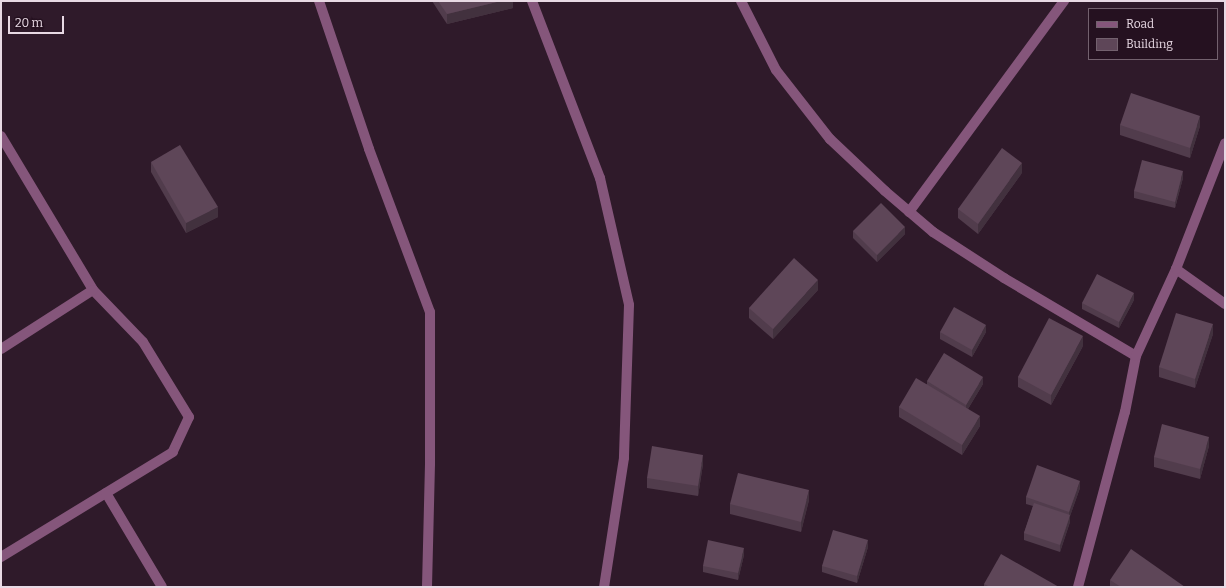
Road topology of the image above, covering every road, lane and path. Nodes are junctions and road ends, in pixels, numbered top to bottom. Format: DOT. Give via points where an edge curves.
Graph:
graph roads {
  1 [pos="319,1"];
  2 [pos="532,1"];
  3 [pos="741,1"];
  4 [pos="1064,1"];
  5 [pos="1,136"];
  6 [pos="1225,143"];
  7 [pos="909,212"];
  8 [pos="1176,269"];
  9 [pos="93,290"];
  10 [pos="1225,304"];
  11 [pos="1,349"];
  12 [pos="1136,356"];
  13 [pos="106,493"];
  14 [pos="1,557"];
  15 [pos="162,587"];
  16 [pos="427,587"];
  17 [pos="604,587"];
  18 [pos="1078,587"];
  1 -- 16 [label="street" via="369,148 430,312"];
  2 -- 17 [label="street" via="600,178 630,305 624,458"];
  3 -- 7 [label="street" via="776,70 830,139"];
  4 -- 7 [label="street"];
  5 -- 9 [label="street"];
  6 -- 8 [label="street"];
  7 -- 12 [label="street" via="933,232 1004,278"];
  8 -- 10 [label="street"];
  8 -- 12 [label="street"];
  9 -- 11 [label="street"];
  9 -- 13 [label="street" via="143,342 189,417 173,452"];
  12 -- 18 [label="street" via="1125,412"];
  13 -- 14 [label="street"];
  13 -- 15 [label="street"];
}
